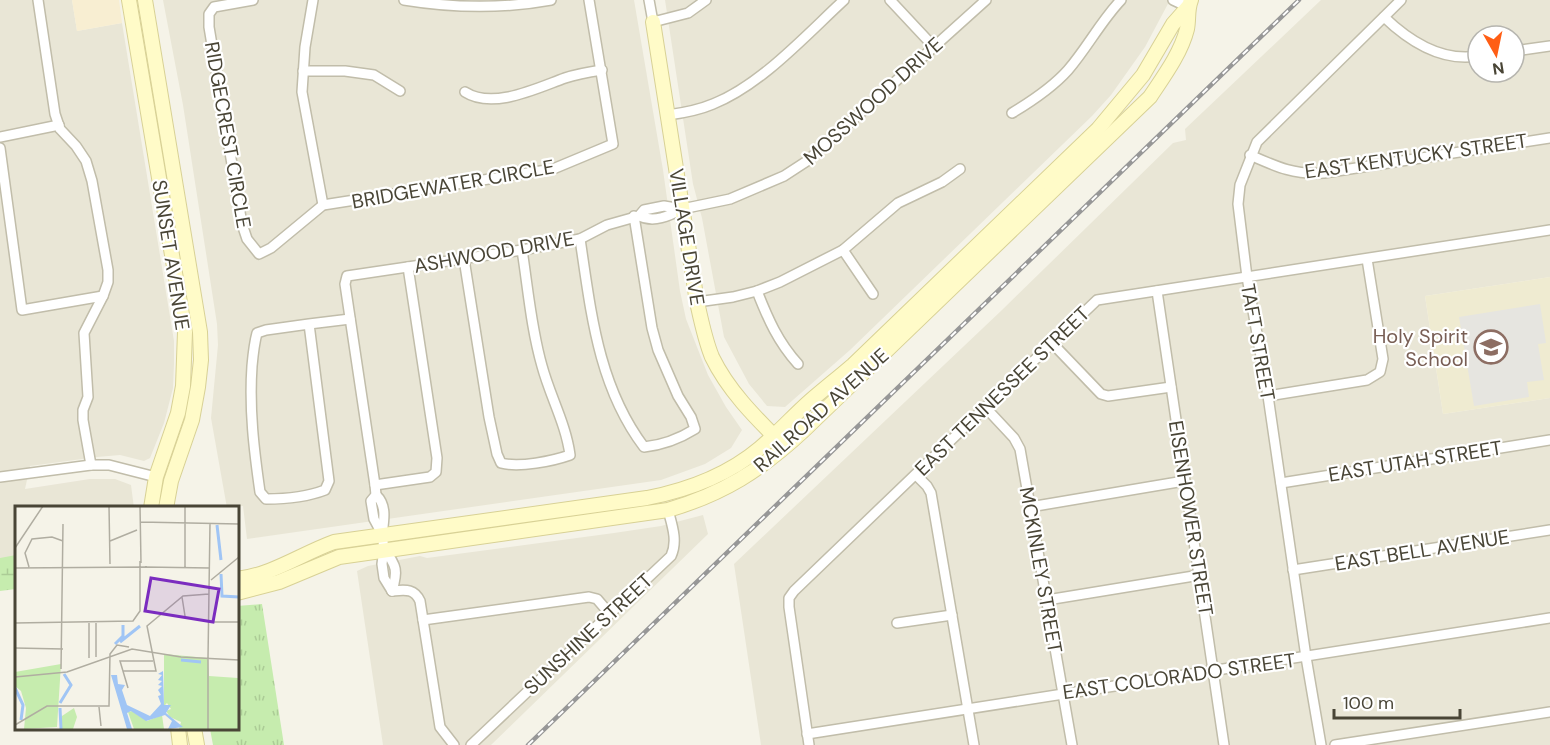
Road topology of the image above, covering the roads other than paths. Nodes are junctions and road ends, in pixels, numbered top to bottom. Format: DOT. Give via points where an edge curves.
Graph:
graph roads {
  1 [pos="38,0"];
  2 [pos="129,0"];
  3 [pos="145,0"];
  4 [pos="253,0"];
  5 [pos="313,0"];
  6 [pos="404,0"];
  7 [pos="551,0"];
  8 [pos="589,0"];
  9 [pos="649,0"];
  10 [pos="706,0"];
  11 [pos="844,0"];
  12 [pos="890,0"];
  13 [pos="986,0"];
  14 [pos="1121,0"];
  15 [pos="1173,0"];
  16 [pos="1401,0"];
  17 [pos="516,2"];
  18 [pos="1189,3"];
  19 [pos="1384,17"];
  20 [pos="653,22"];
  21 [pos="1550,46"];
  22 [pos="934,47"];
  23 [pos="1526,49"];
  24 [pos="1466,56"];
  25 [pos="303,70"];
  26 [pos="602,70"];
  27 [pos="400,91"];
  28 [pos="465,92"];
  29 [pos="1012,113"];
  30 [pos="668,115"];
  31 [pos="58,125"];
  32 [pos="0,137"];
  33 [pos="1550,138"];
  34 [pos="0,148"];
  35 [pos="1250,155"];
  36 [pos="960,170"];
  37 [pos="323,205"];
  38 [pos="682,209"];
  39 [pos="636,216"];
  40 [pos="1550,230"];
  41 [pos="580,238"];
  42 [pos="522,250"];
  43 [pos="843,250"];
  44 [pos="465,259"];
  45 [pos="1367,259"];
  46 [pos="408,267"];
  47 [pos="1247,277"];
  48 [pos="758,291"];
  49 [pos="1157,291"];
  50 [pos="873,294"];
  51 [pos="103,297"];
  52 [pos="697,302"];
  53 [pos="350,319"];
  54 [pos="309,324"];
  55 [pos="1052,343"];
  56 [pos="798,364"];
  57 [pos="1171,387"];
  58 [pos="1268,396"];
  59 [pos="985,408"];
  60 [pos="774,436"];
  61 [pos="1550,440"];
  62 [pos="785,447"];
  63 [pos="91,465"];
  64 [pos="916,475"];
  65 [pos="0,477"];
  66 [pos="156,477"];
  67 [pos="1184,481"];
  68 [pos="1281,483"];
  69 [pos="375,490"];
  70 [pos="151,506"];
  71 [pos="166,506"];
  72 [pos="1030,507"];
  73 [pos="668,510"];
  74 [pos="1550,530"];
  75 [pos="382,534"];
  76 [pos="384,549"];
  77 [pos="1293,570"];
  78 [pos="1200,575"];
  79 [pos="238,579"];
  80 [pos="238,593"];
  81 [pos="1047,600"];
  82 [pos="609,613"];
  83 [pos="952,615"];
  84 [pos="1550,618"];
  85 [pos="423,620"];
  86 [pos="897,623"];
  87 [pos="1306,657"];
  88 [pos="1213,670"];
  89 [pos="1063,693"];
  90 [pos="968,708"];
  91 [pos="1550,712"];
  92 [pos="178,730"];
  93 [pos="194,730"];
  94 [pos="807,734"];
  95 [pos="180,745"];
  96 [pos="197,745"];
  97 [pos="454,745"];
  98 [pos="471,745"];
  99 [pos="809,745"];
  100 [pos="974,745"];
  101 [pos="1072,745"];
  102 [pos="1224,745"];
  103 [pos="1321,745"];
  104 [pos="1335,745"];
  1 -- 31 [label="street"];
  2 -- 66 [label="street, SUNSET AVENUE" via="185,332 186,358 178,413"];
  3 -- 71 [label="street, SUNSET AVENUE" via="200,332 201,360 192,420"];
  4 -- 37 [label="street, RIDGECREST CIRCLE" via="214,7 208,14 247,239 259,254"];
  5 -- 25 [label="street"];
  6 -- 17 [label="street" via="465,6"];
  7 -- 17 [label="street"];
  8 -- 26 [label="street, BRIDGEWATER CIRCLE"];
  9 -- 20 [label="street, VILLAGE DRIVE"];
  10 -- 20 [label="street" via="688,13"];
  11 -- 30 [label="street" via="745,88 708,106"];
  12 -- 22 [label="street"];
  13 -- 22 [label="street, MOSSWOOD DRIVE"];
  14 -- 29 [label="street" via="1059,80"];
  15 -- 18 [label="street"];
  16 -- 19 [label="street, TAFT STREET"];
  18 -- 60 [label="street, RAILROAD AVENUE" via="1143,75 1098,129"];
  18 -- 62 [label="street, RAILROAD AVENUE" via="1187,28 1179,49 1150,97"];
  19 -- 24 [label="street" via="1417,43 1435,51"];
  19 -- 35 [label="street, TAFT STREET" via="1266,130"];
  20 -- 30 [label="street, VILLAGE DRIVE"];
  21 -- 23 [label="street"];
  22 -- 38 [label="street, MOSSWOOD DRIVE" via="807,161 784,176 730,199"];
  25 -- 27 [label="street" via="374,75"];
  25 -- 37 [label="street" via="302,92"];
  26 -- 28 [label="street" via="516,95 476,99"];
  26 -- 37 [label="street, BRIDGEWATER CIRCLE" via="612,144 604,149 534,173"];
  30 -- 38 [label="street, VILLAGE DRIVE"];
  31 -- 32 [label="street"];
  31 -- 51 [label="street" via="86,161 92,181 108,270"];
  33 -- 35 [label="street, EAST KENTUCKY STREET" via="1308,174 1286,171"];
  34 -- 51 [label="street" via="22,310"];
  35 -- 47 [label="street, TAFT STREET" via="1238,204"];
  36 -- 43 [label="street" via="898,203"];
  38 -- 39 [label="street, ASHWOOD DRIVE" via="667,217 647,220"];
  38 -- 52 [label="street, VILLAGE DRIVE"];
  39 -- 41 [label="street, ASHWOOD DRIVE"];
  39 -- 41 [label="street" via="658,350 695,429 681,438 644,447 620,410 597,346"];
  40 -- 45 [label="street, EAST TENNESSEE STREET"];
  41 -- 42 [label="street, ASHWOOD DRIVE"];
  42 -- 44 [label="street, ASHWOOD DRIVE"];
  42 -- 44 [label="street" via="542,368 568,440 570,455 558,459 501,463 489,417"];
  43 -- 48 [label="street"];
  43 -- 50 [label="street"];
  44 -- 46 [label="street, ASHWOOD DRIVE"];
  45 -- 47 [label="street, EAST TENNESSEE STREET"];
  45 -- 58 [label="street" via="1383,359 1380,372 1367,380"];
  46 -- 53 [label="street, ASHWOOD DRIVE" via="346,276"];
  46 -- 69 [label="street" via="436,472 430,477"];
  47 -- 49 [label="street, EAST TENNESSEE STREET"];
  47 -- 58 [label="street, TAFT STREET"];
  48 -- 52 [label="street"];
  48 -- 56 [label="street" via="771,326"];
  49 -- 55 [label="street, EAST TENNESSEE STREET" via="1097,300"];
  49 -- 57 [label="street, EISENHOWER STREET"];
  51 -- 63 [label="street" via="84,333 88,397 83,410"];
  52 -- 60 [label="street, VILLAGE DRIVE" via="707,342 720,371 747,409"];
  53 -- 54 [label="street"];
  53 -- 69 [label="street"];
  54 -- 54 [label="street" via="266,330 257,333 255,340 251,424 260,492 266,499 317,493 325,490 329,481"];
  55 -- 57 [label="street" via="1101,394"];
  55 -- 59 [label="street, EAST TENNESSEE STREET"];
  57 -- 67 [label="street, EISENHOWER STREET"];
  58 -- 68 [label="street, TAFT STREET"];
  59 -- 64 [label="street, EAST TENNESSEE STREET"];
  59 -- 72 [label="street, MCKINLEY STREET" via="1018,444"];
  60 -- 62 [label="street, VILLAGE DRIVE"];
  60 -- 75 [label="street, RAILROAD AVENUE" via="734,467 668,494"];
  61 -- 68 [label="street, EAST UTAH STREET"];
  62 -- 73 [label="street, RAILROAD AVENUE" via="743,479 701,500"];
  63 -- 65 [label="street"];
  63 -- 66 [label="street" via="109,465"];
  64 -- 83 [label="street" via="931,493"];
  64 -- 94 [label="street, EAST TENNESSEE STREET" via="789,598"];
  66 -- 70 [label="street, SUNSET AVENUE"];
  67 -- 72 [label="street"];
  67 -- 78 [label="street, EISENHOWER STREET"];
  68 -- 77 [label="street, TAFT STREET"];
  69 -- 75 [label="street" via="384,517"];
  72 -- 81 [label="street, MCKINLEY STREET"];
  73 -- 76 [label="street, RAILROAD AVENUE"];
  73 -- 82 [label="street, SUNSHINE STREET" via="675,540 671,556"];
  74 -- 77 [label="street, EAST BELL AVENUE"];
  75 -- 76 [label="street"];
  75 -- 79 [label="street, RAILROAD AVENUE" via="334,542 278,568"];
  76 -- 80 [label="street, RAILROAD AVENUE" via="339,557 279,582"];
  76 -- 85 [label="street" via="384,578 392,591 409,590 417,594"];
  77 -- 87 [label="street, TAFT STREET"];
  78 -- 81 [label="street"];
  78 -- 88 [label="street, EISENHOWER STREET"];
  81 -- 89 [label="street, MCKINLEY STREET"];
  82 -- 85 [label="street" via="597,599 589,597"];
  82 -- 98 [label="street, SUNSHINE STREET"];
  83 -- 86 [label="street"];
  83 -- 90 [label="street"];
  84 -- 87 [label="street, EAST COLORADO STREET"];
  85 -- 97 [label="street" via="440,727"];
  87 -- 88 [label="street, EAST COLORADO STREET"];
  87 -- 103 [label="street, TAFT STREET"];
  88 -- 89 [label="street, EAST COLORADO STREET"];
  88 -- 102 [label="street, EISENHOWER STREET"];
  89 -- 90 [label="street, EAST COLORADO STREET"];
  89 -- 101 [label="street, MCKINLEY STREET"];
  90 -- 94 [label="street, EAST COLORADO STREET"];
  90 -- 100 [label="street"];
  91 -- 104 [label="street"];
  92 -- 95 [label="street"];
  93 -- 96 [label="street"];
  94 -- 99 [label="street, EAST TENNESSEE STREET"];
}
